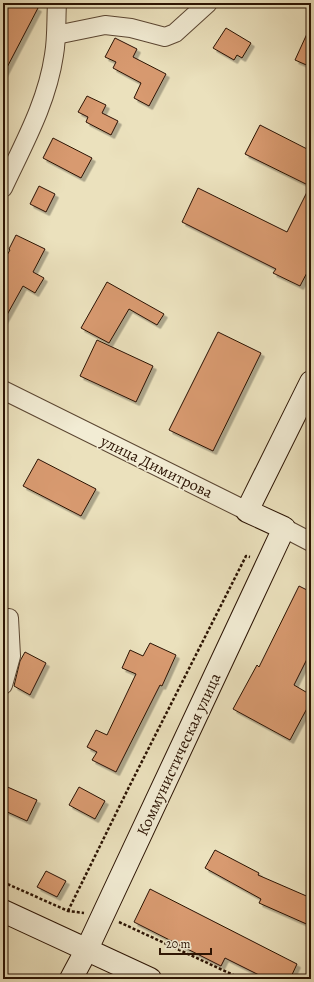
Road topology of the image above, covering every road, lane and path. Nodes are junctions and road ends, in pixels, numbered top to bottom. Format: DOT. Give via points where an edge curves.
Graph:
graph roads {
  1 [pos="57,3"];
  2 [pos="208,3"];
  3 [pos="56,35"];
  4 [pos="3,188"];
  5 [pos="311,382"];
  6 [pos="3,390"];
  7 [pos="247,511"];
  8 [pos="284,528"];
  9 [pos="311,542"];
  10 [pos="266,565"];
  11 [pos="9,618"];
  12 [pos="3,685"];
  13 [pos="3,882"];
  14 [pos="3,911"];
  15 [pos="68,911"];
  16 [pos="103,915"];
  17 [pos="87,949"];
  18 [pos="3,975"];
  19 [pos="10,979"];
  20 [pos="71,979"];
  21 [pos="150,979"];
  22 [pos="242,979"];
  1 -- 3 [label="street"];
  2 -- 3 [label="street" via="175,33 165,37 131,28 105,25"];
  3 -- 4 [label="street" via="55,54 38,115"];
  5 -- 7 [label="street"];
  6 -- 7 [label="street, улица Димитрова"];
  7 -- 8 [label="street, улица Димитрова"];
  8 -- 9 [label="street, улица Димитрова"];
  8 -- 10 [label="street, Коммунистическая улица"];
  10 -- 15 [label="path" via="246,556"];
  10 -- 16 [label="street, Коммунистическая улица"];
  11 -- 12 [label="street" via="11,656"];
  13 -- 15 [label="path"];
  14 -- 17 [label="street"];
  15 -- 16 [label="path"];
  16 -- 17 [label="street, Коммунистическая улица"];
  16 -- 22 [label="path"];
  17 -- 20 [label="street, Коммунистическая улица"];
  17 -- 21 [label="street"];
  18 -- 19 [label="path"];
}
